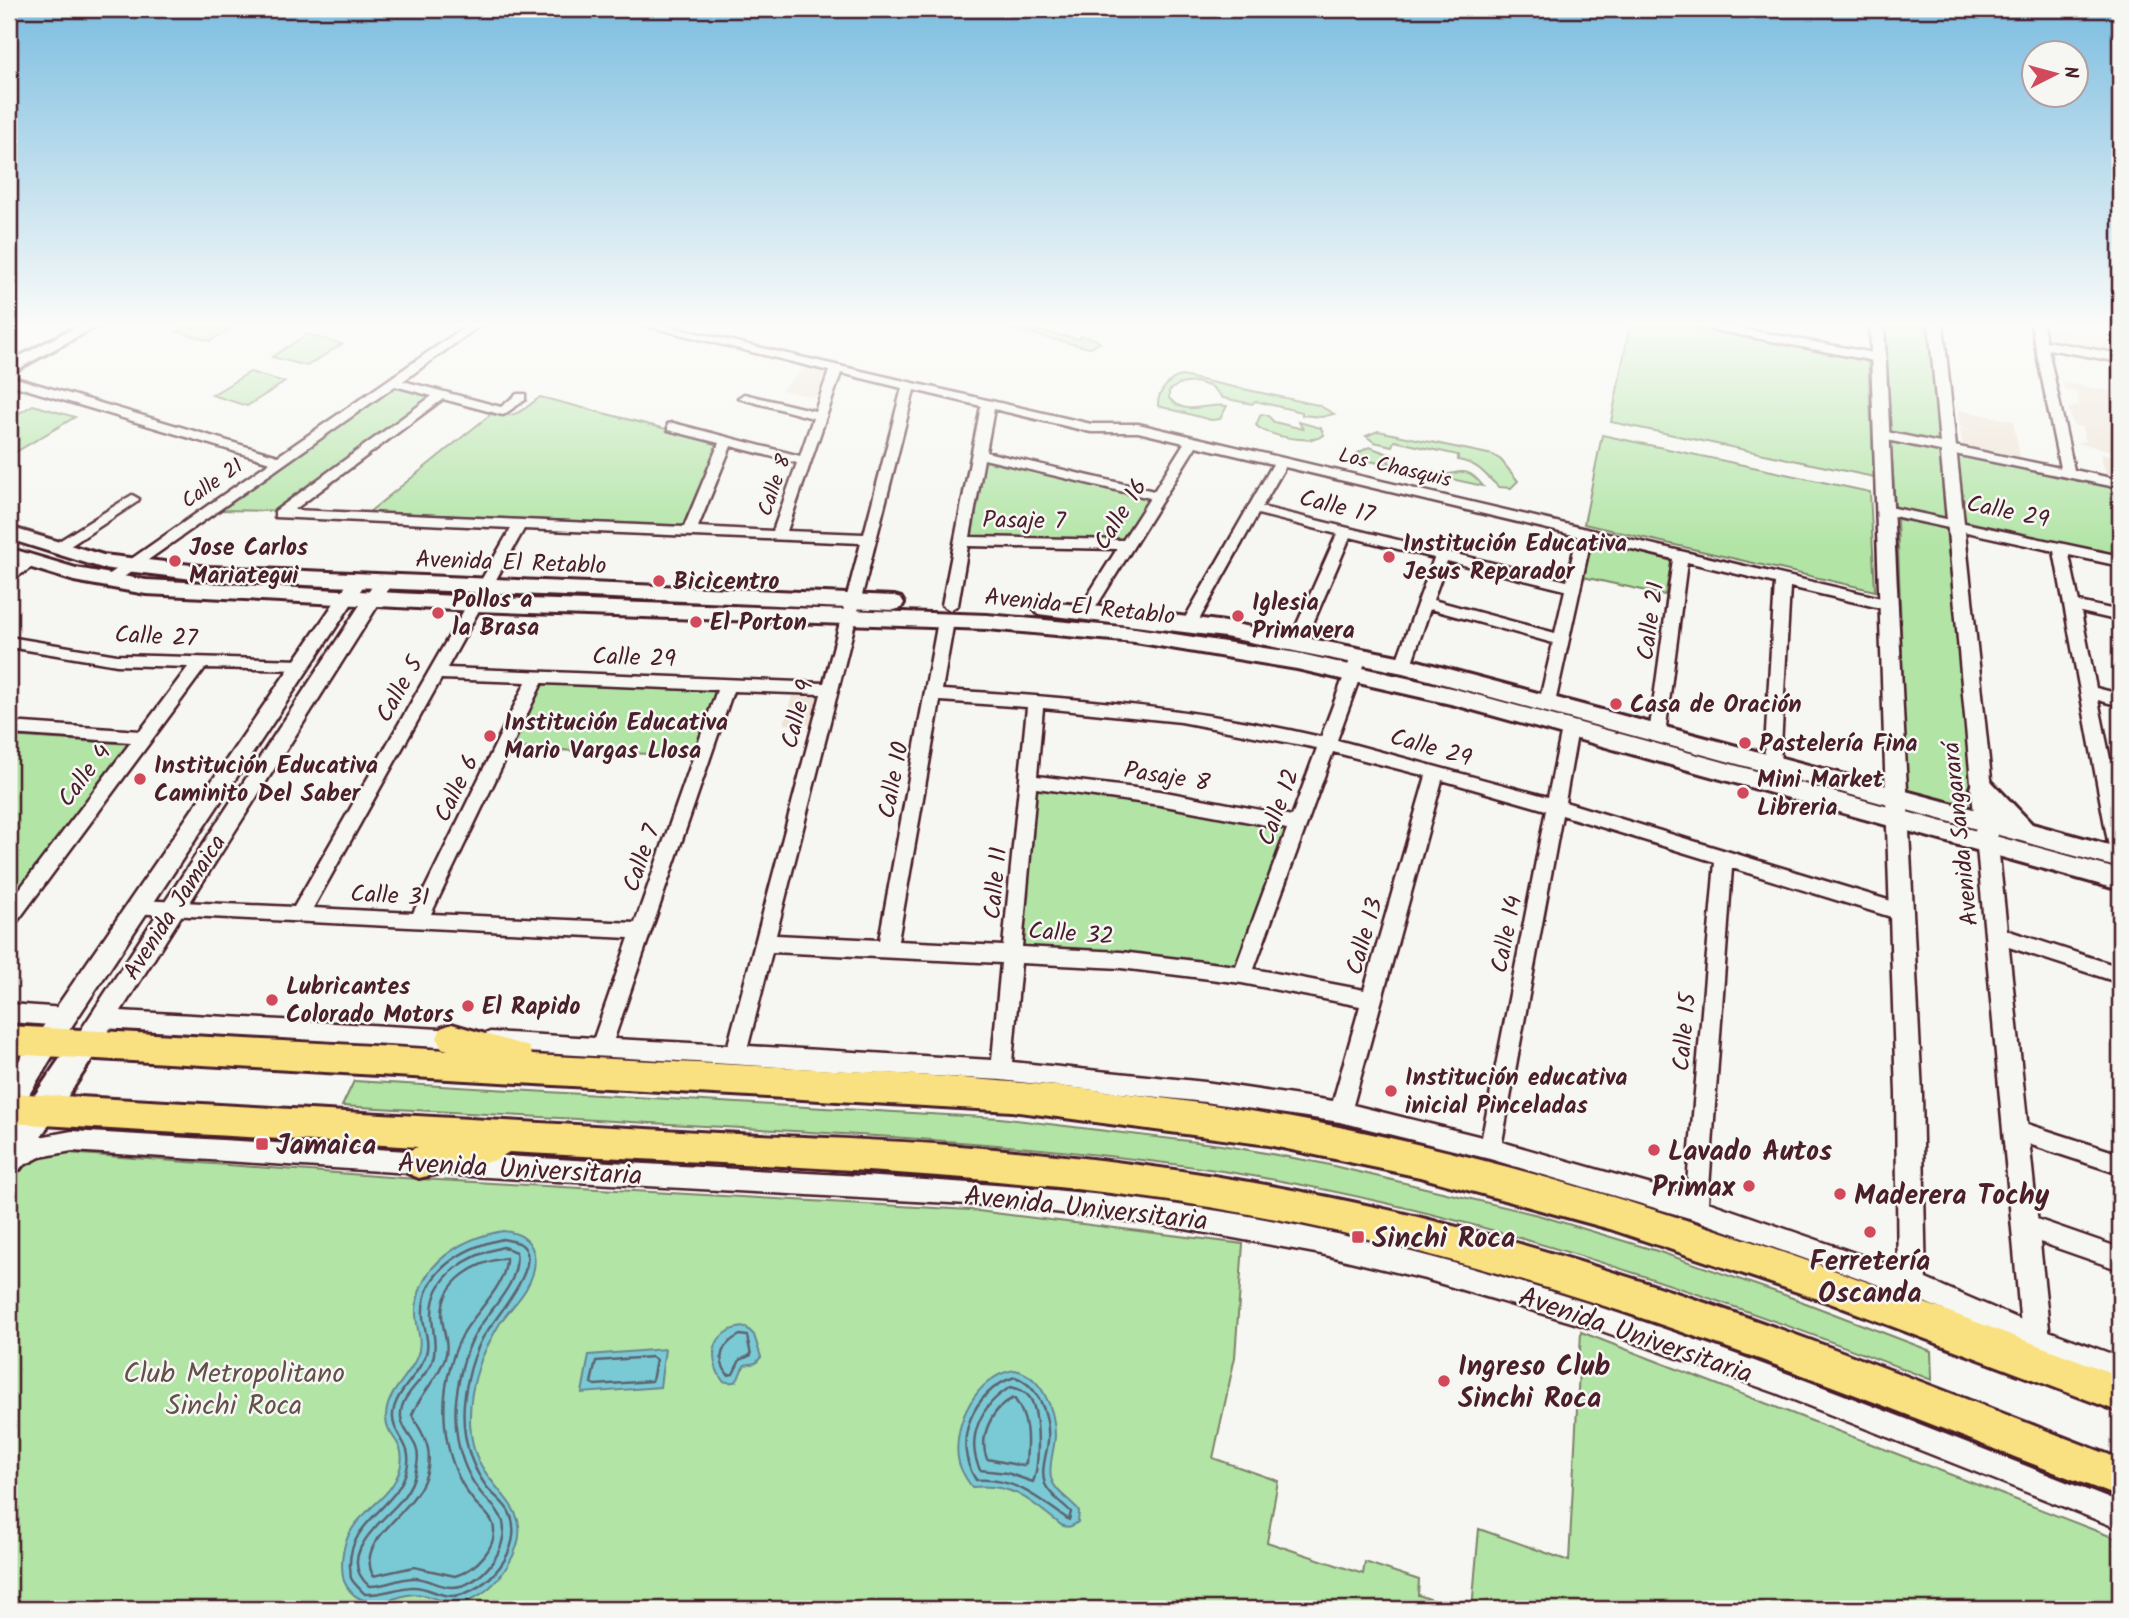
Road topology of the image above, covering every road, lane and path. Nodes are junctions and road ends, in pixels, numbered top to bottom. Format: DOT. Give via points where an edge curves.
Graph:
graph roads {
  1 [pos="36,400"];
  2 [pos="70,400"];
  3 [pos="356,400"];
  4 [pos="366,400"];
  5 [pos="435,400"];
  6 [pos="458,400"];
  7 [pos="518,400"];
  8 [pos="750,400"];
  9 [pos="826,400"];
  10 [pos="905,400"];
  11 [pos="965,400"];
  12 [pos="1881,400"];
  13 [pos="1943,400"];
  14 [pos="2053,400"];
  15 [pos="988,405"];
  16 [pos="820,416"];
  17 [pos="673,427"];
  18 [pos="1882,435"];
  19 [pos="726,441"];
  20 [pos="1192,441"];
  21 [pos="1948,449"];
  22 [pos="979,454"];
  23 [pos="805,461"];
  24 [pos="1280,461"];
  25 [pos="268,463"];
  26 [pos="2068,474"];
  27 [pos="2120,484"];
  28 [pos="1158,496"];
  29 [pos="132,499"];
  30 [pos="1254,509"];
  31 [pos="1885,510"];
  32 [pos="520,524"];
  33 [pos="1954,525"];
  34 [pos="689,531"];
  35 [pos="1345,531"];
  36 [pos="9,533"];
  37 [pos="1585,533"];
  38 [pos="779,535"];
  39 [pos="868,539"];
  40 [pos="962,541"];
  41 [pos="1128,545"];
  42 [pos="2061,548"];
  43 [pos="57,549"];
  44 [pos="9,554"];
  45 [pos="1442,555"];
  46 [pos="1681,556"];
  47 [pos="32,561"];
  48 [pos="2120,561"];
  49 [pos="130,566"];
  50 [pos="9,577"];
  51 [pos="1783,580"];
  52 [pos="109,581"];
  53 [pos="1573,587"];
  54 [pos="352,589"];
  55 [pos="378,591"];
  56 [pos="480,595"];
  57 [pos="1425,603"];
  58 [pos="1889,605"];
  59 [pos="2072,605"];
  60 [pos="849,610"];
  61 [pos="1086,611"];
  62 [pos="948,613"];
  63 [pos="2120,616"];
  64 [pos="1189,625"];
  65 [pos="1561,640"];
  66 [pos="1297,642"];
  67 [pos="11,644"];
  68 [pos="199,664"];
  69 [pos="1357,664"];
  70 [pos="302,665"];
  71 [pos="1403,665"];
  72 [pos="436,673"];
  73 [pos="537,677"];
  74 [pos="727,685"];
  75 [pos="829,689"];
  76 [pos="2088,692"];
  77 [pos="934,695"];
  78 [pos="1036,700"];
  79 [pos="2120,700"];
  80 [pos="1547,702"];
  81 [pos="9,728"];
  82 [pos="1570,729"];
  83 [pos="1657,734"];
  84 [pos="144,737"];
  85 [pos="1327,744"];
  86 [pos="2102,763"];
  87 [pos="1772,764"];
  88 [pos="2120,768"];
  89 [pos="1435,774"];
  90 [pos="1029,781"];
  91 [pos="1982,788"];
  92 [pos="1555,807"];
  93 [pos="1897,808"];
  94 [pos="1985,821"];
  95 [pos="1298,824"];
  96 [pos="2039,836"];
  97 [pos="1987,844"];
  98 [pos="2120,858"];
  99 [pos="1724,859"];
  100 [pos="160,875"];
  101 [pos="194,877"];
  102 [pos="2120,880"];
  103 [pos="13,906"];
  104 [pos="137,908"];
  105 [pos="173,910"];
  106 [pos="1901,912"];
  107 [pos="299,915"];
  108 [pos="418,921"];
  109 [pos="641,931"];
  110 [pos="1997,935"];
  111 [pos="764,943"];
  112 [pos="887,948"];
  113 [pos="1013,954"];
  114 [pos="1242,975"];
  115 [pos="2120,975"];
  116 [pos="1372,1000"];
  117 [pos="9,1013"];
  118 [pos="65,1017"];
  119 [pos="94,1032"];
  120 [pos="452,1038"];
  121 [pos="9,1040"];
  122 [pos="47,1042"];
  123 [pos="601,1047"];
  124 [pos="736,1055"];
  125 [pos="1001,1070"];
  126 [pos="567,1072"];
  127 [pos="9,1101"];
  128 [pos="9,1108"];
  129 [pos="43,1110"];
  130 [pos="1340,1112"];
  131 [pos="2015,1130"];
  132 [pos="523,1137"];
  133 [pos="1490,1149"];
  134 [pos="9,1161"];
  135 [pos="419,1162"];
  136 [pos="2120,1164"];
  137 [pos="1696,1209"];
  138 [pos="2025,1226"];
  139 [pos="2120,1259"];
  140 [pos="1912,1285"];
  141 [pos="2036,1338"];
  142 [pos="2120,1369"];
  143 [pos="2120,1394"];
  144 [pos="2120,1478"];
  145 [pos="2120,1516"];
  1 -- 25 [label="street"];
  2 -- 25 [label="street"];
  3 -- 25 [label="street, Calle 21"];
  4 -- 25 [label="street, Calle 21"];
  5 -- 32 [label="street" via="280,514"];
  6 -- 7 [label="street" via="503,411"];
  8 -- 16 [label="street"];
  9 -- 16 [label="street, Calle 8"];
  10 -- 39 [label="street, Calle 9"];
  11 -- 15 [label="street, Los Chasquis"];
  12 -- 18 [label="street"];
  13 -- 21 [label="street, Avenida Sangarará"];
  14 -- 26 [label="street"];
  15 -- 20 [label="street, Los Chasquis" via="1091,428 1138,428"];
  15 -- 22 [label="street, Calle 10"];
  16 -- 23 [label="street, Calle 8"];
  17 -- 19 [label="street"];
  18 -- 21 [label="street"];
  18 -- 31 [label="street"];
  19 -- 23 [label="street"];
  19 -- 34 [label="street"];
  20 -- 24 [label="street, Los Chasquis"];
  20 -- 28 [label="street, Calle 16"];
  21 -- 26 [label="street"];
  21 -- 33 [label="street, Avenida Sangarará"];
  22 -- 28 [label="street"];
  22 -- 40 [label="street, Calle 10"];
  23 -- 38 [label="street, Calle 8"];
  24 -- 30 [label="street, Calle 17"];
  24 -- 37 [label="street, Los Chasquis"];
  25 -- 49 [label="street, Calle 21"];
  26 -- 27 [label="street"];
  28 -- 41 [label="street, Calle 16"];
  29 -- 43 [label="street"];
  30 -- 35 [label="street, Calle 17"];
  30 -- 64 [label="street, Calle 17"];
  31 -- 33 [label="street, Calle 29"];
  31 -- 58 [label="street"];
  32 -- 34 [label="street"];
  32 -- 56 [label="street, Calle 5"];
  33 -- 42 [label="street, Calle 29"];
  33 -- 91 [label="street, Avenida Sangarará"];
  34 -- 38 [label="street"];
  35 -- 45 [label="street, Calle 17"];
  35 -- 66 [label="street"];
  36 -- 43 [label="main road, Avenida El Retablo"];
  37 -- 46 [label="street, Los Chasquis"];
  37 -- 53 [label="street"];
  38 -- 39 [label="street"];
  39 -- 60 [label="street, Calle 9"];
  40 -- 41 [label="street, Pasaje 7"];
  40 -- 62 [label="street, Calle 10"];
  41 -- 61 [label="street, Calle 16"];
  42 -- 48 [label="street, Calle 29"];
  42 -- 59 [label="street"];
  43 -- 49 [label="main road, Avenida El Retablo"];
  44 -- 47 [label="main road, Avenida El Retablo"];
  45 -- 53 [label="street, Calle 17"];
  45 -- 57 [label="street"];
  46 -- 51 [label="street, Los Chasquis"];
  46 -- 83 [label="street, Calle 21"];
  47 -- 50 [label="street"];
  47 -- 52 [label="main road, Avenida El Retablo"];
  49 -- 52 [label="street, Calle 21"];
  49 -- 54 [label="main road, Avenida El Retablo"];
  51 -- 58 [label="street, Los Chasquis"];
  51 -- 87 [label="street"];
  52 -- 54 [label="main road, Avenida El Retablo" via="179,589"];
  53 -- 65 [label="street"];
  54 -- 55 [label="main road, Avenida El Retablo"];
  54 -- 70 [label="street, Avenida Jamaica"];
  55 -- 56 [label="main road, Avenida El Retablo"];
  55 -- 101 [label="street, Avenida Jamaica"];
  56 -- 60 [label="main road, Avenida El Retablo"];
  56 -- 72 [label="street, Calle 5"];
  57 -- 65 [label="street"];
  57 -- 71 [label="street"];
  58 -- 93 [label="street"];
  59 -- 63 [label="street"];
  59 -- 76 [label="street"];
  60 -- 62 [label="main road, Avenida El Retablo"];
  60 -- 75 [label="street, Calle 9"];
  61 -- 62 [label="main road, Avenida El Retablo"];
  61 -- 64 [label="main road, Avenida El Retablo"];
  62 -- 69 [label="main road, Avenida El Retablo" via="1122,633 1272,657"];
  62 -- 77 [label="street, Calle 10"];
  64 -- 66 [label="main road, Avenida El Retablo"];
  65 -- 80 [label="street"];
  66 -- 69 [label="main road, Avenida El Retablo"];
  67 -- 68 [label="street, Calle 27" via="117,660"];
  68 -- 70 [label="street, Calle 27"];
  68 -- 84 [label="street, Calle 4"];
  69 -- 71 [label="main road, Avenida El Retablo"];
  69 -- 82 [label="main road, Avenida El Retablo"];
  69 -- 85 [label="street, Calle 12"];
  70 -- 100 [label="street, Avenida Jamaica"];
  71 -- 80 [label="main road, Avenida El Retablo"];
  72 -- 73 [label="street, Calle 29"];
  72 -- 107 [label="street, Calle 5"];
  73 -- 74 [label="street, Calle 29"];
  73 -- 108 [label="street, Calle 6"];
  74 -- 75 [label="street, Calle 29"];
  74 -- 109 [label="street, Calle 7"];
  75 -- 111 [label="street, Calle 9"];
  76 -- 79 [label="street"];
  76 -- 86 [label="street"];
  77 -- 78 [label="street, Calle 29"];
  77 -- 112 [label="street, Calle 10"];
  78 -- 85 [label="street, Calle 29" via="1171,715"];
  78 -- 90 [label="street, Calle 11"];
  80 -- 83 [label="main road, Avenida El Retablo"];
  81 -- 84 [label="street"];
  82 -- 92 [label="street, Calle 14"];
  82 -- 93 [label="main road, Avenida El Retablo"];
  83 -- 87 [label="main road, Avenida El Retablo"];
  84 -- 103 [label="street, Calle 4"];
  85 -- 89 [label="street, Calle 29"];
  85 -- 95 [label="street, Calle 12"];
  86 -- 88 [label="street"];
  86 -- 98 [label="street"];
  87 -- 93 [label="main road, Avenida El Retablo"];
  89 -- 92 [label="street, Calle 29"];
  89 -- 116 [label="street, Calle 13"];
  90 -- 95 [label="street, Pasaje 8" via="1160,798"];
  90 -- 113 [label="street, Calle 11"];
  91 -- 94 [label="street, Avenida Sangarará"];
  91 -- 96 [label="main road" via="2008,818"];
  92 -- 99 [label="street, Calle 29"];
  92 -- 133 [label="street, Calle 14"];
  93 -- 94 [label="main road, Avenida El Retablo"];
  93 -- 97 [label="main road, Avenida El Retablo"];
  93 -- 106 [label="street"];
  94 -- 96 [label="main road, Avenida El Retablo"];
  94 -- 97 [label="street, Avenida Sangarará"];
  95 -- 114 [label="street, Calle 12"];
  96 -- 98 [label="main road, Avenida El Retablo"];
  97 -- 102 [label="main road, Avenida El Retablo"];
  97 -- 110 [label="street, Avenida Sangarará"];
  99 -- 106 [label="street, Calle 29"];
  99 -- 137 [label="street, Calle 15"];
  100 -- 101 [label="street" via="174,880"];
  100 -- 104 [label="street, Avenida Jamaica"];
  101 -- 105 [label="street, Avenida Jamaica"];
  104 -- 105 [label="street, Calle 31"];
  104 -- 118 [label="street, Avenida Jamaica"];
  105 -- 107 [label="street, Calle 31"];
  105 -- 119 [label="street, Avenida Jamaica"];
  106 -- 140 [label="street"];
  107 -- 108 [label="street, Calle 31"];
  108 -- 109 [label="street, Calle 31"];
  109 -- 123 [label="street, Calle 7"];
  110 -- 115 [label="street"];
  110 -- 131 [label="street, Avenida Sangarará"];
  111 -- 112 [label="street, Calle 32"];
  111 -- 124 [label="street, Calle 9"];
  112 -- 113 [label="street, Calle 32"];
  113 -- 114 [label="street, Calle 32" via="1121,960"];
  113 -- 125 [label="street, Calle 11"];
  114 -- 116 [label="street, Calle 32"];
  116 -- 130 [label="street, Calle 13"];
  117 -- 118 [label="street"];
  118 -- 122 [label="street, Avenida Jamaica"];
  119 -- 120 [label="street"];
  119 -- 122 [label="main road"];
  119 -- 126 [label="main road"];
  119 -- 129 [label="main road, Avenida Jamaica"];
  120 -- 123 [label="street"];
  120 -- 126 [label="main road"];
  121 -- 122 [label="main road"];
  122 -- 127 [label="main road, Avenida Jamaica"];
  123 -- 124 [label="street"];
  124 -- 125 [label="street"];
  125 -- 130 [label="street"];
  126 -- 143 [label="main road" via="1012,1096 1304,1136 1472,1175 1641,1222 1822,1283"];
  128 -- 129 [label="main road, Avenida Universitaria"];
  129 -- 132 [label="main road, Avenida Universitaria"];
  129 -- 134 [label="main road, Avenida Jamaica"];
  130 -- 133 [label="street"];
  131 -- 136 [label="street"];
  131 -- 138 [label="street, Avenida Sangarará"];
  132 -- 135 [label="main road"];
  132 -- 144 [label="main road, Avenida Universitaria" via="990,1164 1077,1173 1335,1215 1596,1285 1793,1351"];
  133 -- 137 [label="street"];
  134 -- 135 [label="street, Avenida Universitaria" via="51,1142 72,1141"];
  135 -- 145 [label="street, Avenida Universitaria" via="1004,1195 1245,1226 1424,1266 1582,1313 1816,1396"];
  137 -- 140 [label="street"];
  138 -- 139 [label="street"];
  138 -- 141 [label="street, Avenida Sangarará"];
  140 -- 141 [label="street"];
  141 -- 142 [label="street"];
}
